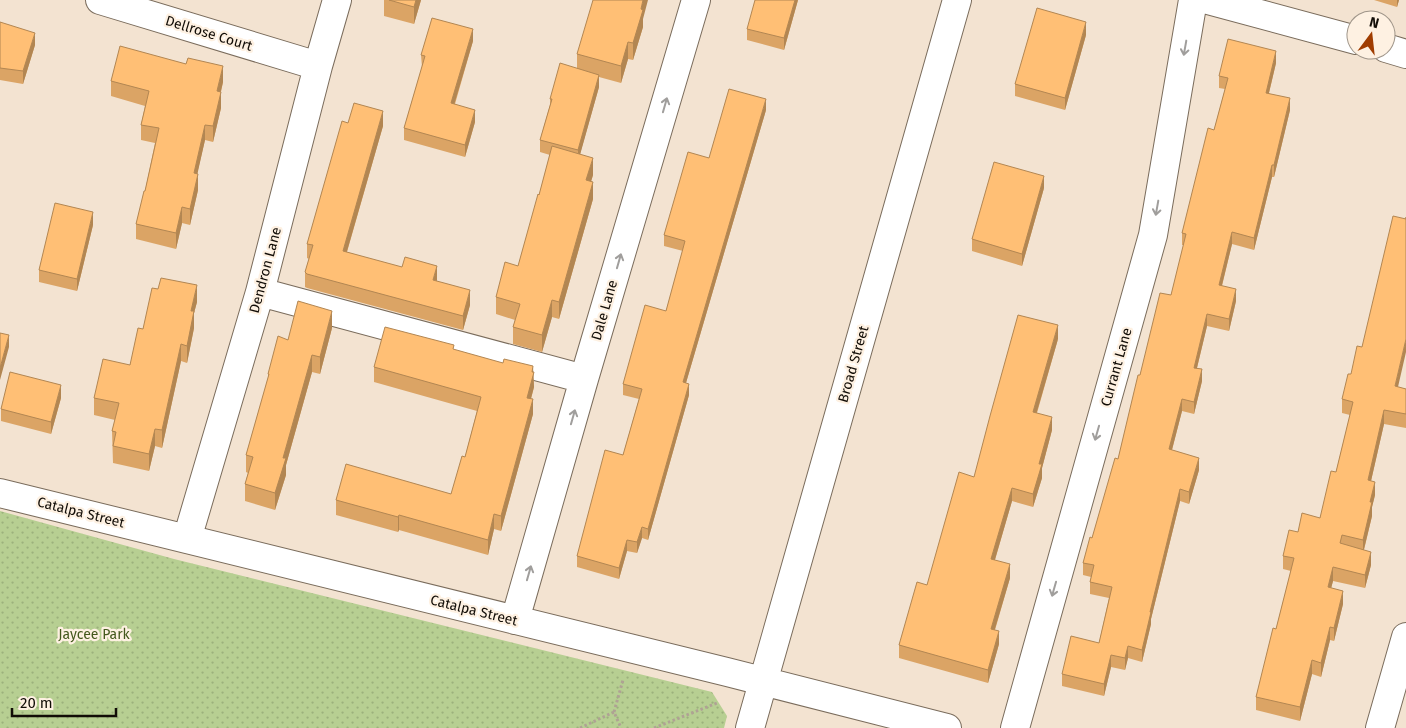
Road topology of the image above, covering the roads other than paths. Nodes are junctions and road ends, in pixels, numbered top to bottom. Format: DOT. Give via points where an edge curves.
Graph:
graph roads {
  1 [pos="100,0"];
  2 [pos="337,0"];
  3 [pos="696,0"];
  4 [pos="957,0"];
  5 [pos="1193,0"];
  6 [pos="1208,0"];
  7 [pos="1346,37"];
  8 [pos="318,66"];
  9 [pos="260,292"];
  10 [pos="584,379"];
  11 [pos="0,492"];
  12 [pos="187,539"];
  13 [pos="515,620"];
  14 [pos="1406,637"];
  15 [pos="763,681"];
  16 [pos="750,728"];
  17 [pos="947,728"];
  18 [pos="1015,728"];
  19 [pos="1380,728"];
  1 -- 8 [label="street, Dellrose Court"];
  2 -- 8 [label="street, Dendron Lane"];
  10 -- 3 [label="street, Dale Lane, one-way"];
  4 -- 15 [label="street, Broad Street"];
  5 -- 18 [label="street, Currant Lane, one-way" via="1153,236"];
  6 -- 7 [label="street"];
  8 -- 9 [label="street, Dendron Lane"];
  9 -- 10 [label="street"];
  9 -- 12 [label="street, Dendron Lane"];
  13 -- 10 [label="street, Dale Lane, one-way"];
  11 -- 12 [label="street, Catalpa Street"];
  12 -- 13 [label="street, Catalpa Street"];
  13 -- 15 [label="street, Catalpa Street"];
  14 -- 19 [label="street"];
  15 -- 16 [label="street, Broad Street"];
  15 -- 17 [label="street, Catalpa Street"];
}
